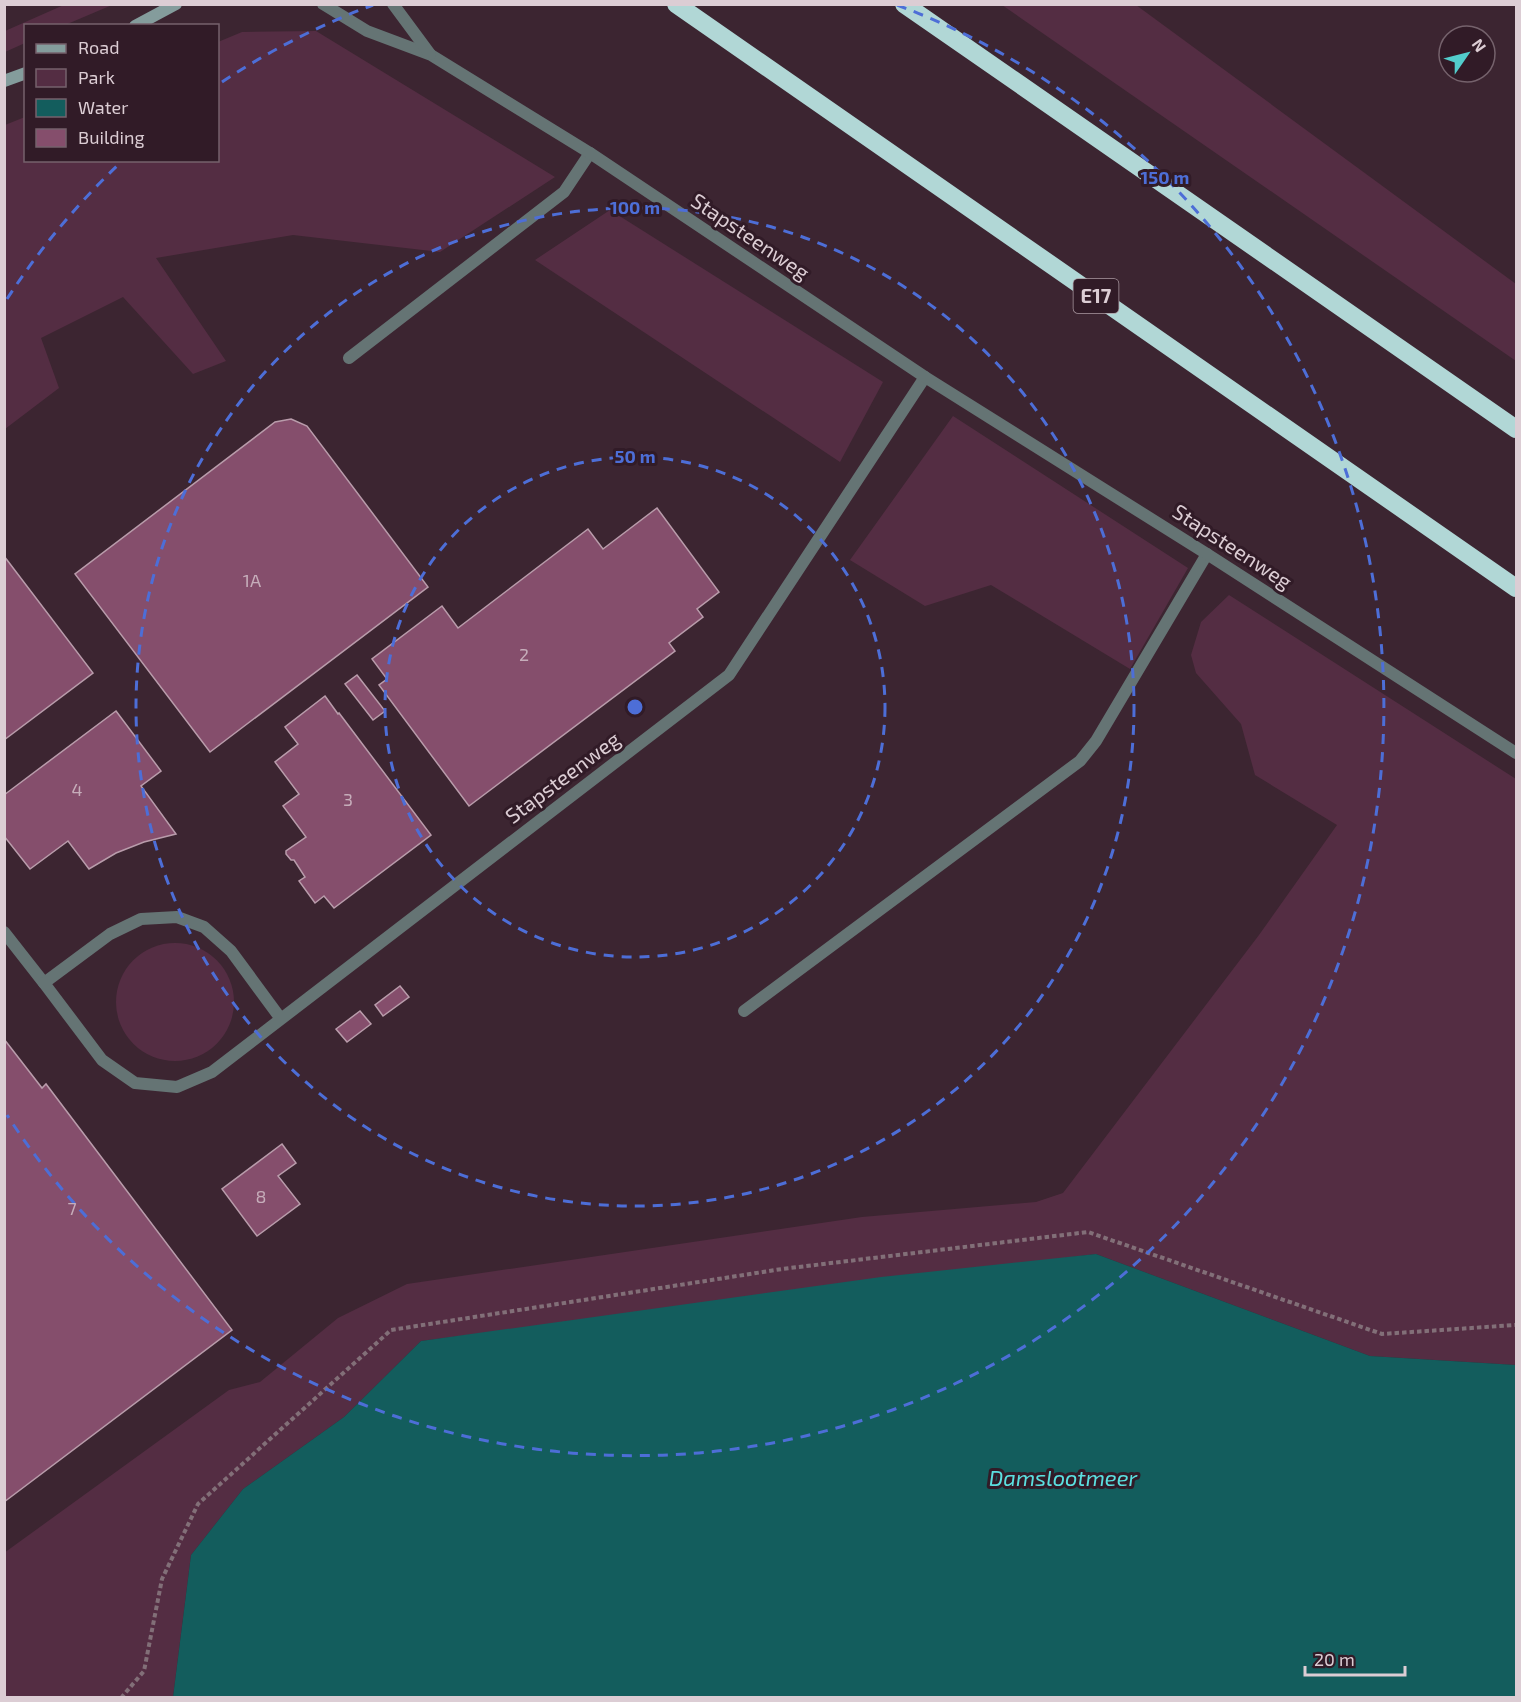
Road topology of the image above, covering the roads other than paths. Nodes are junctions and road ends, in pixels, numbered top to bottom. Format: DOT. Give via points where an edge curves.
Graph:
graph roads {
  1 [pos="176,4"];
  2 [pos="323,4"];
  3 [pos="393,4"];
  4 [pos="676,4"];
  5 [pos="904,4"];
  6 [pos="139,24"];
  7 [pos="431,55"];
  8 [pos="24,75"];
  9 [pos="4,81"];
  10 [pos="590,153"];
  11 [pos="349,358"];
  12 [pos="925,377"];
  13 [pos="1516,429"];
  14 [pos="1207,554"];
  15 [pos="1516,588"];
  16 [pos="1516,753"];
  17 [pos="4,932"];
  18 [pos="44,984"];
  19 [pos="744,1011"];
  20 [pos="281,1019"];
  1 -- 6 [label="main road"];
  2 -- 7 [label="street, Stapsteenweg" via="367,31"];
  3 -- 7 [label="street, Stapsteenweg"];
  4 -- 15 [label="highway, E17"];
  5 -- 13 [label="highway"];
  7 -- 10 [label="street, Stapsteenweg"];
  8 -- 9 [label="main road"];
  10 -- 11 [label="street" via="564,192"];
  10 -- 12 [label="street, Stapsteenweg"];
  12 -- 14 [label="street, Stapsteenweg"];
  12 -- 20 [label="street, Stapsteenweg" via="729,675"];
  14 -- 16 [label="street, Stapsteenweg"];
  14 -- 19 [label="street" via="1096,741 1080,761"];
  17 -- 18 [label="street, Stapsteenweg"];
  18 -- 20 [label="street" via="110,934 141,919 177,917 204,927 231,951"];
  18 -- 20 [label="street, Stapsteenweg" via="102,1060 135,1083 177,1087 212,1072"];
}
